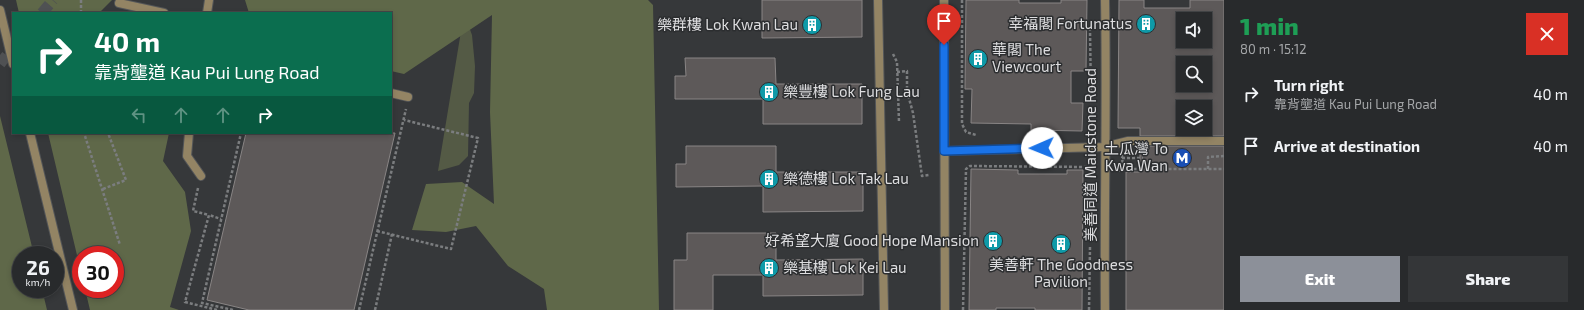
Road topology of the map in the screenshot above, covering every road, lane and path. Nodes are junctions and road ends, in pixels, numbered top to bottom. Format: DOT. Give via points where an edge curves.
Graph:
graph roads {
  1 [pos="81,0"];
  2 [pos="208,0"];
  3 [pos="878,0"];
  4 [pos="944,0"];
  5 [pos="962,0"];
  6 [pos="1105,0"];
  7 [pos="119,3"];
  8 [pos="0,10"];
  9 [pos="81,12"];
  10 [pos="160,12"];
  11 [pos="207,12"];
  12 [pos="1090,24"];
  13 [pos="12,60"];
  14 [pos="898,72"];
  15 [pos="392,93"];
  16 [pos="408,97"];
  17 [pos="1091,103"];
  18 [pos="404,120"];
  19 [pos="30,134"];
  20 [pos="108,134"];
  21 [pos="189,134"];
  22 [pos="241,134"];
  23 [pos="982,135"];
  24 [pos="85,136"];
  25 [pos="1224,141"];
  26 [pos="1104,147"];
  27 [pos="944,151"];
  28 [pos="1224,156"];
  29 [pos="1122,158"];
  30 [pos="1143,158"];
  31 [pos="1208,169"];
  32 [pos="1224,169"];
  33 [pos="1091,171"];
  34 [pos="929,175"];
  35 [pos="201,176"];
  36 [pos="1118,179"];
  37 [pos="103,189"];
  38 [pos="209,215"];
  39 [pos="222,219"];
  40 [pos="377,231"];
  41 [pos="392,234"];
  42 [pos="120,245"];
  43 [pos="73,310"];
  44 [pos="217,310"];
  45 [pos="233,310"];
  46 [pos="360,310"];
  47 [pos="375,310"];
  48 [pos="884,310"];
  49 [pos="945,310"];
  50 [pos="963,310"];
  51 [pos="1105,310"];
  1 -- 9 [label="path"];
  2 -- 11 [label="street"];
  3 -- 48 [label="street"];
  4 -- 27 [label="street"];
  5 -- 23 [label="path" via="962,124 966,132"];
  6 -- 26 [label="street, 美善同道 Maidstone Road"];
  7 -- 10 [label="street"];
  8 -- 13 [label="street"];
  12 -- 17 [label="path"];
  14 -- 34 [label="path" via="908,70 908,91 922,176"];
  15 -- 16 [label="street"];
  16 -- 18 [label="path"];
  18 -- 40 [label="path"];
  18 -- 41 [label="path" via="478,138 451,249"];
  19 -- 43 [label="street"];
  20 -- 37 [label="path" via="126,180"];
  21 -- 35 [label="street" via="187,156"];
  22 -- 39 [label="path"];
  24 -- 37 [label="path"];
  25 -- 26 [label="street" via="1128,141"];
  26 -- 27 [label="street"];
  26 -- 51 [label="street, 美善同道 Maidstone Road"];
  27 -- 49 [label="street"];
  28 -- 31 [label="path" via="1208,157"];
  29 -- 30 [label="path"];
  31 -- 32 [label="path"];
  31 -- 36 [label="path" via="1123,169 1118,171"];
  33 -- 50 [label="path" via="1087,167 970,166 966,169"];
  35 -- 38 [label="path" via="193,211"];
  37 -- 42 [label="path"];
  38 -- 39 [label="path"];
  38 -- 44 [label="path" via="185,302"];
  39 -- 45 [label="path" via="202,303"];
  40 -- 41 [label="path"];
  40 -- 46 [label="path"];
  41 -- 47 [label="path"];
}
